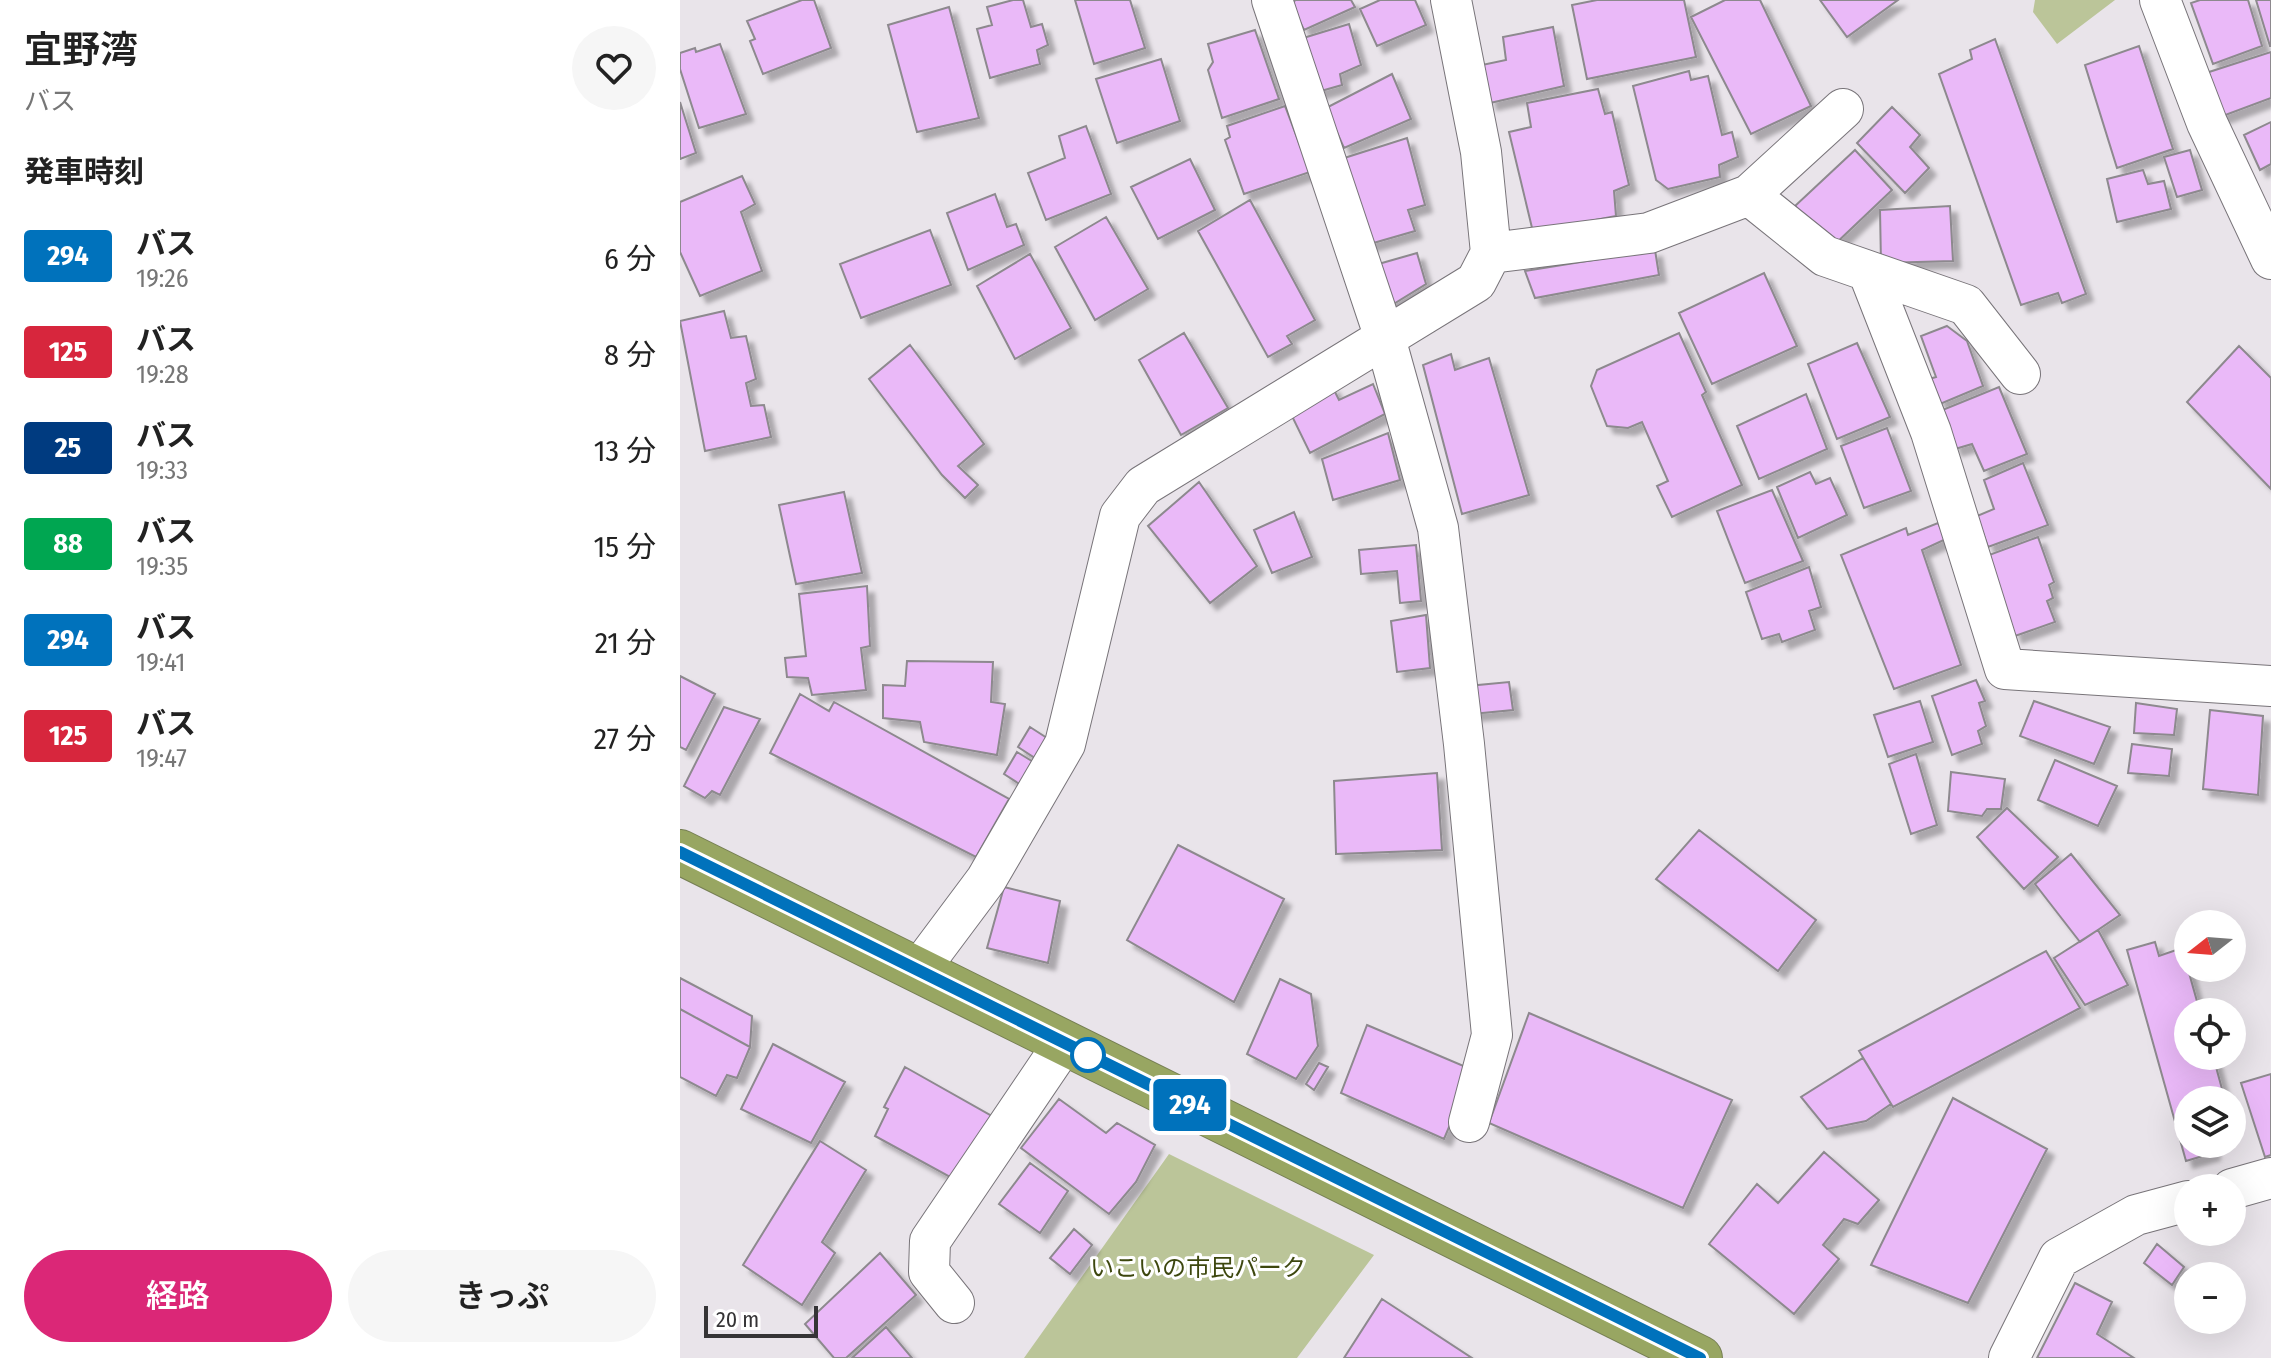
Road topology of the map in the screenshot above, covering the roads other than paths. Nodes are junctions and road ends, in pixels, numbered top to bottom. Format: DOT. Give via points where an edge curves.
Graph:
graph roads {
  1 [pos="1272,0"];
  2 [pos="1451,0"];
  3 [pos="2160,0"];
  4 [pos="1843,109"];
  5 [pos="1749,195"];
  6 [pos="1491,253"];
  7 [pos="2271,259"];
  8 [pos="1868,271"];
  9 [pos="1385,338"];
  10 [pos="2020,374"];
  11 [pos="2271,686"];
  12 [pos="680,852"];
  13 [pos="918,971"];
  14 [pos="1064,1043"];
  15 [pos="1469,1122"];
  16 [pos="2271,1178"];
  17 [pos="2246,1185"];
  18 [pos="2174,1205"];
  19 [pos="954,1303"];
  20 [pos="1700,1358"];
  21 [pos="2009,1358"];
  1 -- 9 [label="street"];
  2 -- 6 [label="street" via="1481,152"];
  3 -- 7 [label="street" via="2207,123"];
  4 -- 5 [label="street"];
  5 -- 6 [label="street" via="1649,233"];
  5 -- 8 [label="street" via="1825,256"];
  6 -- 9 [label="street" via="1476,282"];
  8 -- 10 [label="street" via="1966,305"];
  8 -- 11 [label="street" via="1931,432 2005,669"];
  9 -- 13 [label="street" via="1143,486 1120,516 1065,744 986,880"];
  9 -- 15 [label="street" via="1438,528 1464,744 1492,1035"];
  12 -- 13 [label="highway"];
  13 -- 14 [label="highway"];
  14 -- 19 [label="street" via="930,1241 929,1272"];
  14 -- 20 [label="highway"];
  16 -- 17 [label="street"];
  18 -- 21 [label="street" via="2136,1215 2059,1258"];
}
